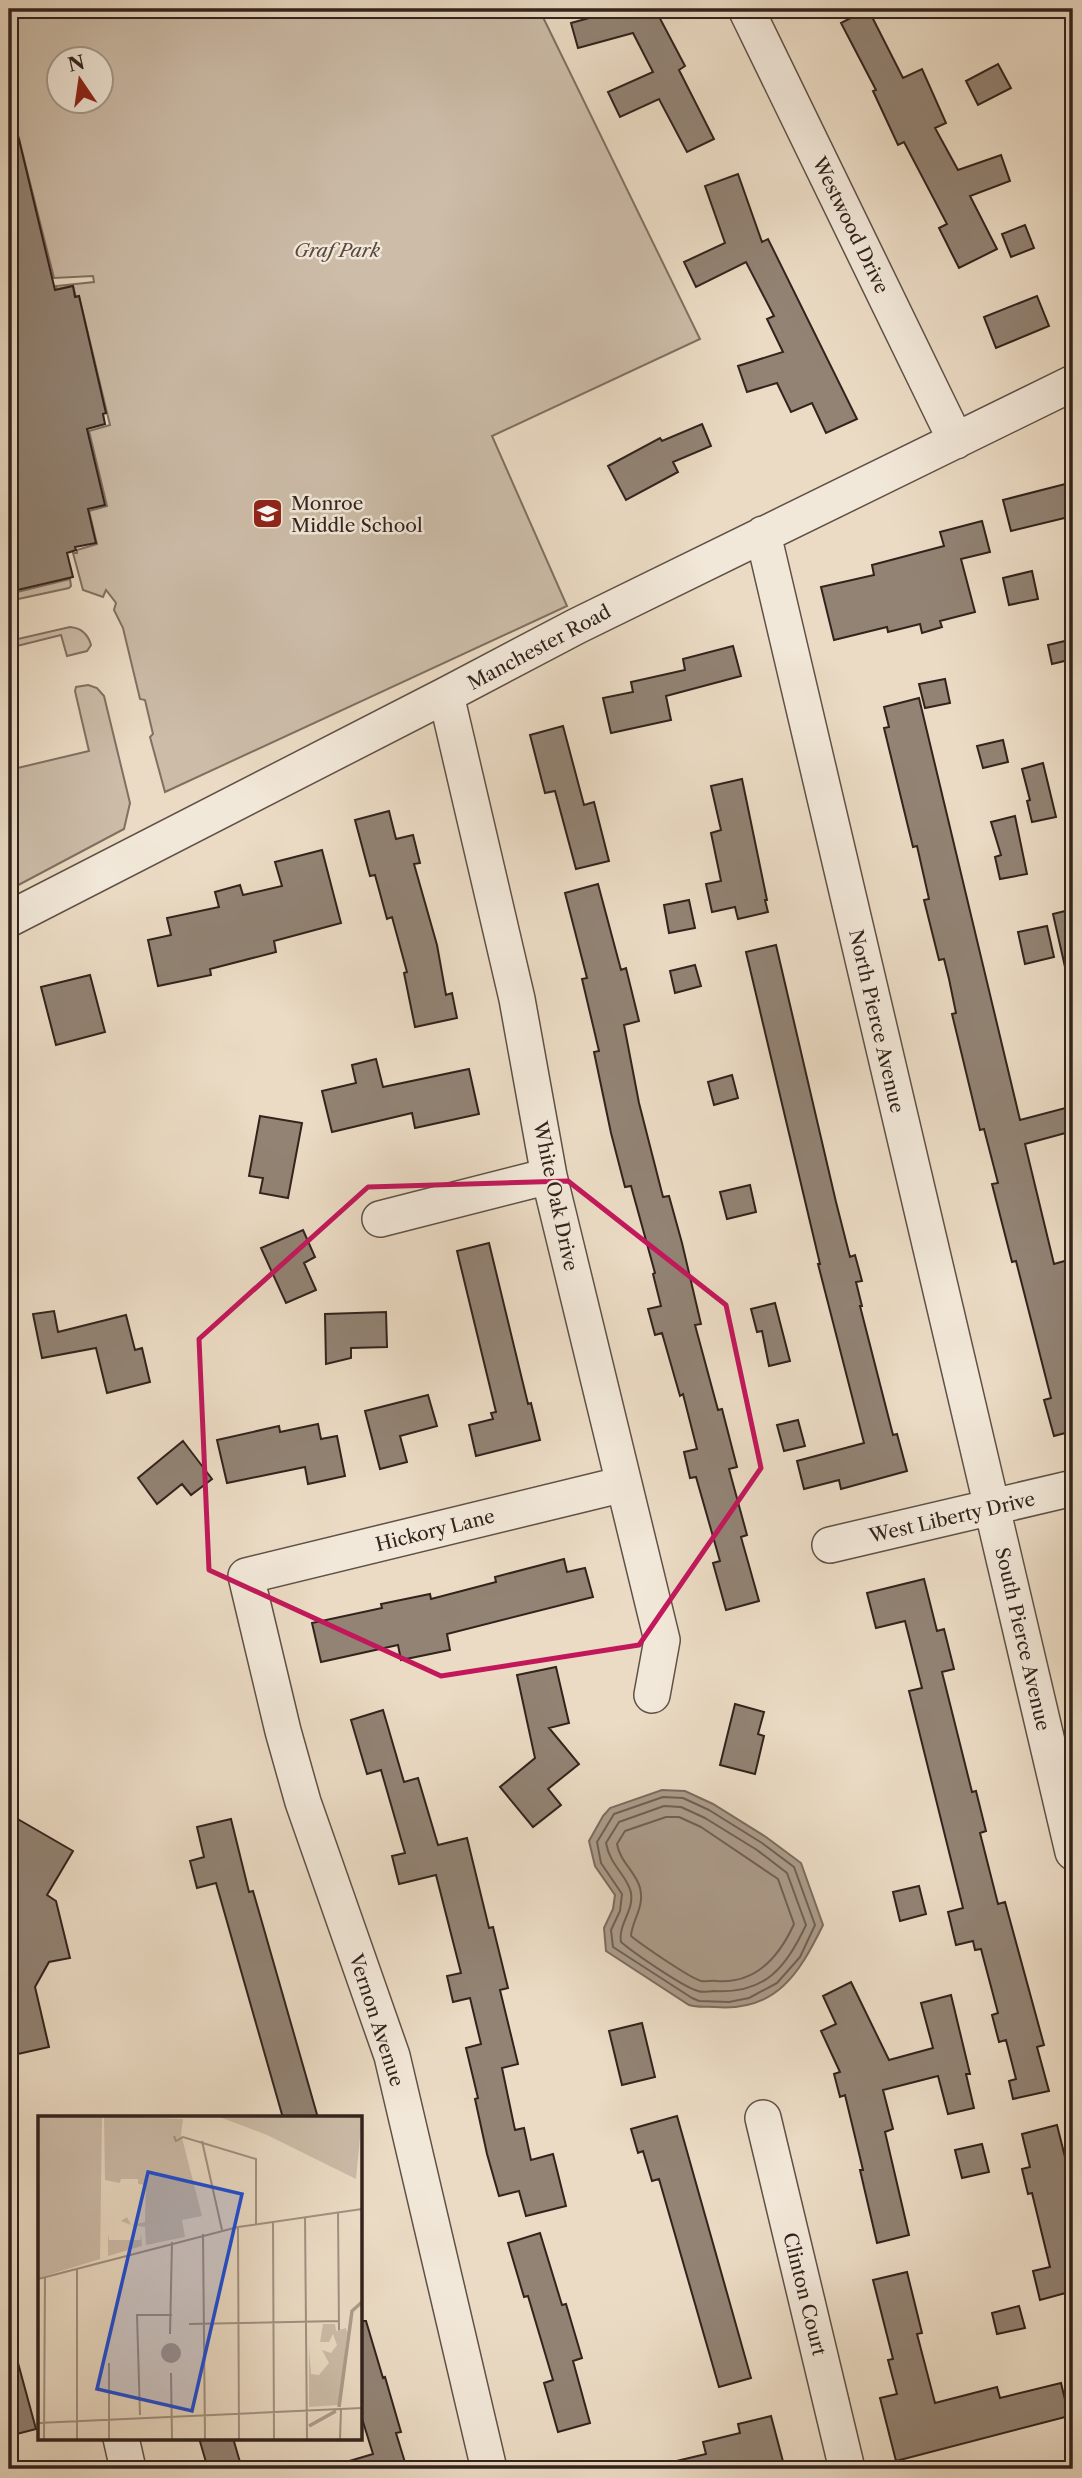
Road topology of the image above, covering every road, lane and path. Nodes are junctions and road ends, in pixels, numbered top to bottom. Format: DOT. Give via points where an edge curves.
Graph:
graph roads {
  1 [pos="746,9"];
  2 [pos="1073,383"];
  3 [pos="956,441"];
  4 [pos="762,534"];
  5 [pos="446,695"];
  6 [pos="9,919"];
  7 [pos="549,1177"];
  8 [pos="380,1219"];
  9 [pos="624,1484"];
  10 [pos="1073,1488"];
  11 [pos="992,1508"];
  12 [pos="830,1545"];
  13 [pos="247,1576"];
  14 [pos="652,1695"];
  15 [pos="1073,1852"];
  16 [pos="763,2118"];
  17 [pos="121,2440"];
  18 [pos="128,2469"];
  19 [pos="489,2469"];
  20 [pos="847,2469"];
  1 -- 3 [label="street, Westwood Drive"];
  2 -- 3 [label="street, Manchester Road"];
  3 -- 4 [label="street, Manchester Road"];
  4 -- 5 [label="street, Manchester Road"];
  4 -- 11 [label="street, North Pierce Avenue"];
  5 -- 6 [label="street, Manchester Road"];
  5 -- 7 [label="street, White Oak Drive" via="517,999"];
  7 -- 8 [label="street"];
  7 -- 9 [label="street, White Oak Drive"];
  9 -- 13 [label="street, Hickory Lane"];
  9 -- 14 [label="street, White Oak Drive" via="662,1640"];
  10 -- 11 [label="street, West Liberty Drive"];
  11 -- 12 [label="street, West Liberty Drive"];
  11 -- 15 [label="street, South Pierce Avenue"];
  13 -- 19 [label="street, Vernon Avenue" via="303,1802 392,2056"];
  16 -- 20 [label="street, Clinton Court"];
  17 -- 18 [label="street"];
}
